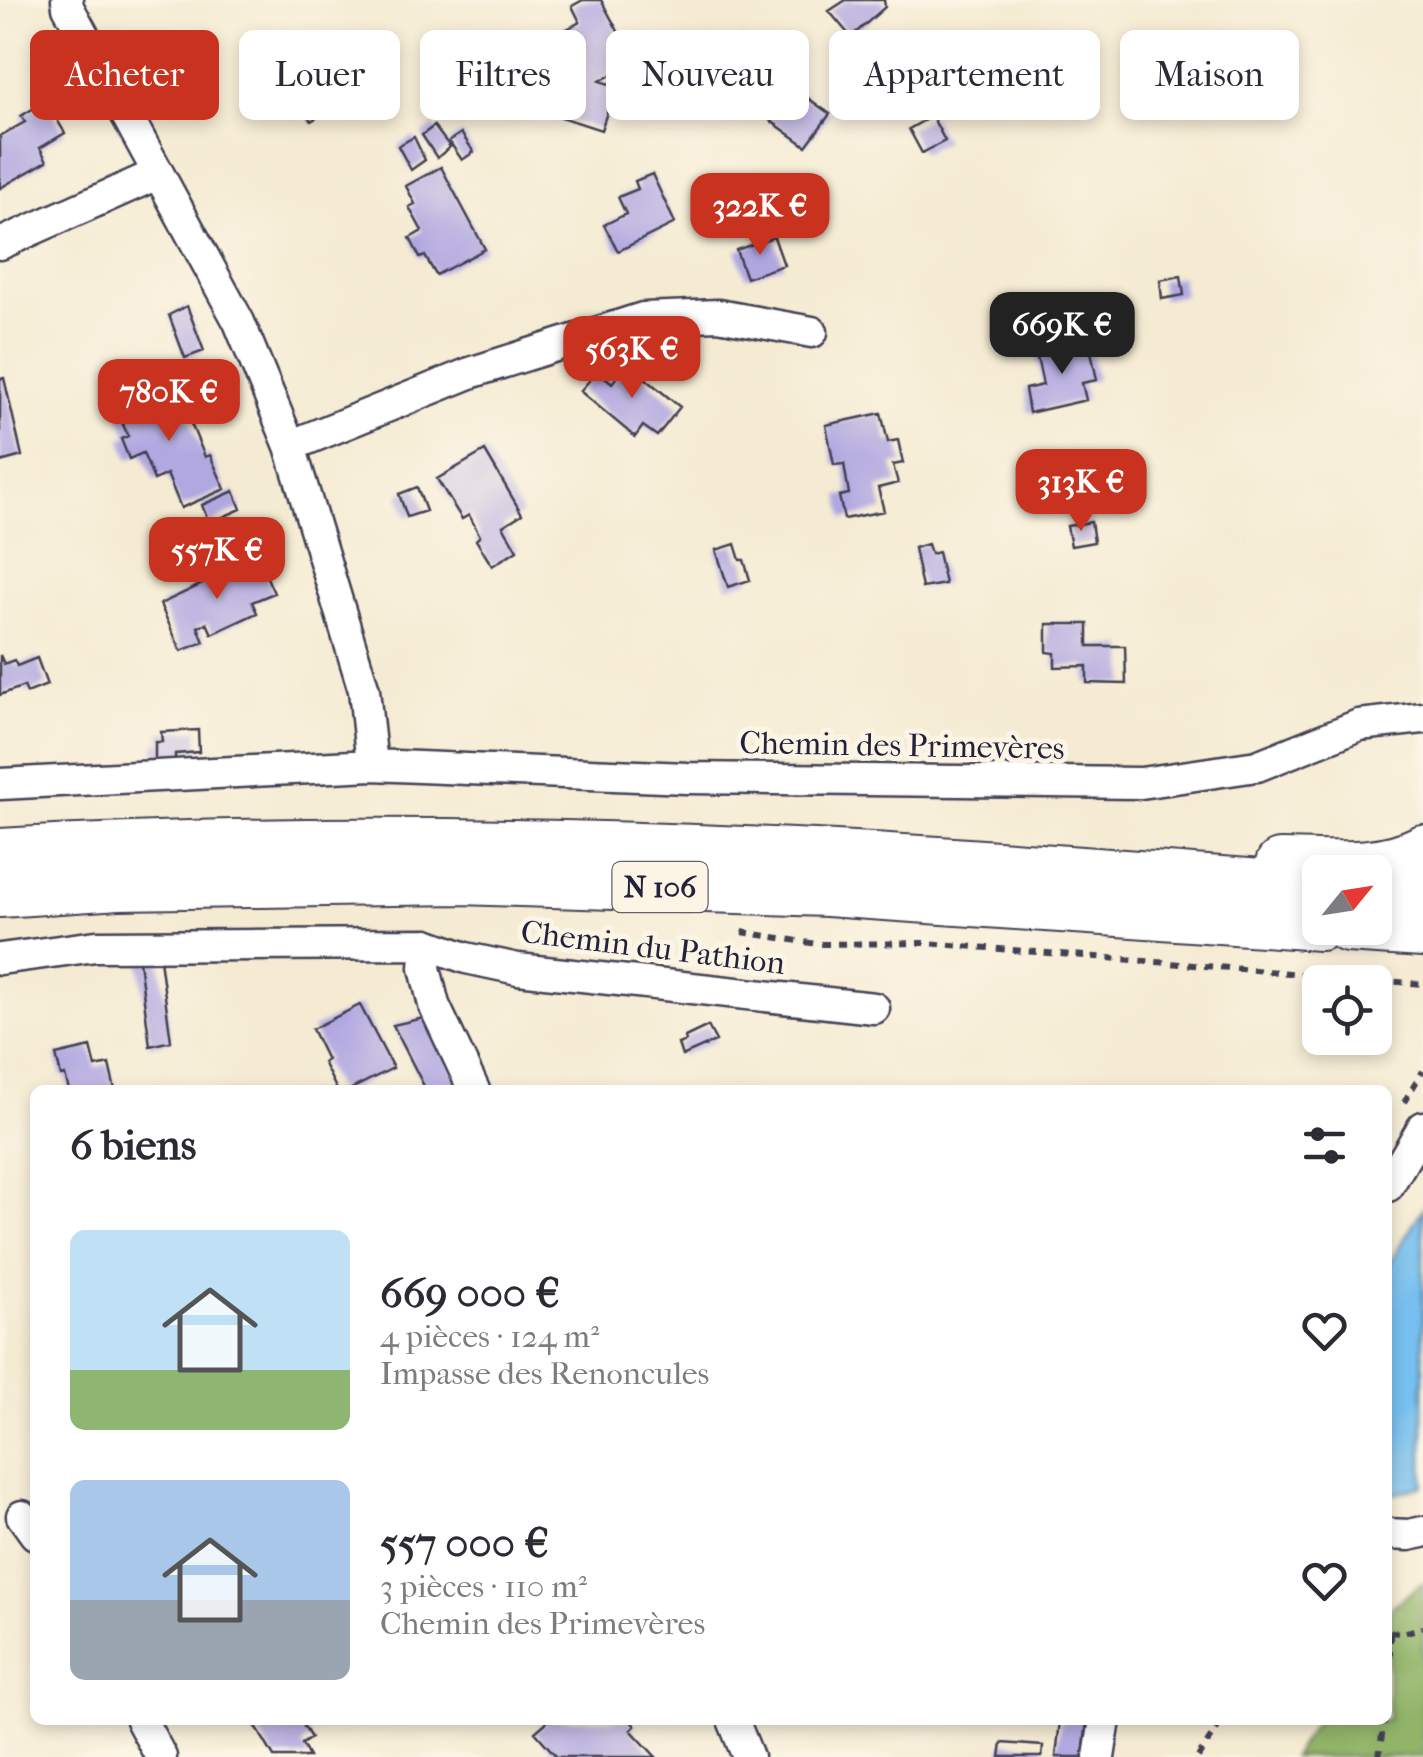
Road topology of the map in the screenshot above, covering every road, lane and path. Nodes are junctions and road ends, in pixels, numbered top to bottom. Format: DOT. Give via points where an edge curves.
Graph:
graph roads {
  1 [pos="67,0"];
  2 [pos="157,174"];
  3 [pos="0,244"];
  4 [pos="812,332"];
  5 [pos="290,446"];
  6 [pos="1423,718"];
  7 [pos="372,765"];
  8 [pos="0,784"];
  9 [pos="1423,849"];
  10 [pos="0,854"];
  11 [pos="888,859"];
  12 [pos="1302,887"];
  13 [pos="0,893"];
  14 [pos="1392,893"];
  15 [pos="1423,895"];
  16 [pos="1302,925"];
  17 [pos="727,930"];
  18 [pos="1392,930"];
  19 [pos="1423,932"];
  20 [pos="427,944"];
  21 [pos="0,959"];
  22 [pos="1423,984"];
  23 [pos="874,1008"];
  24 [pos="472,1085"];
  25 [pos="1423,1126"];
  26 [pos="1392,1179"];
  27 [pos="1423,1532"];
  28 [pos="1392,1534"];
  29 [pos="1423,1628"];
  30 [pos="1392,1632"];
  31 [pos="144,1725"];
  32 [pos="735,1725"];
  33 [pos="1104,1725"];
  34 [pos="1220,1725"];
  35 [pos="1383,1725"];
  36 [pos="160,1757"];
  37 [pos="748,1757"];
  38 [pos="1099,1757"];
  39 [pos="1198,1757"];
  40 [pos="1379,1757"];
  1 -- 2 [label="street"];
  2 -- 3 [label="street"];
  2 -- 5 [label="street" via="239,322"];
  4 -- 5 [label="street" via="718,316 643,318 470,373"];
  5 -- 7 [label="street" via="364,690"];
  6 -- 7 [label="street, Chemin des Primevères" via="1359,725 1258,766 1141,782 687,778"];
  7 -- 8 [label="street, Chemin des Primevères"];
  9 -- 11 [label="main road" via="1377,865"];
  10 -- 11 [label="main road, N 106" via="464,842"];
  11 -- 12 [label="main road, N 106"];
  13 -- 16 [label="main road, N 106" via="460,880 827,892"];
  14 -- 15 [label="main road"];
  17 -- 22 [label="path" via="817,944 927,943"];
  18 -- 19 [label="main road"];
  20 -- 21 [label="street, Chemin du Pathion" via="96,946"];
  20 -- 23 [label="street, Chemin du Pathion" via="518,968"];
  20 -- 24 [label="street" via="434,1004"];
  25 -- 26 [label="street"];
  27 -- 28 [label="street"];
  29 -- 30 [label="path"];
  31 -- 36 [label="street"];
  32 -- 37 [label="street"];
  33 -- 38 [label="street"];
  34 -- 39 [label="path"];
  35 -- 40 [label="path"];
}
